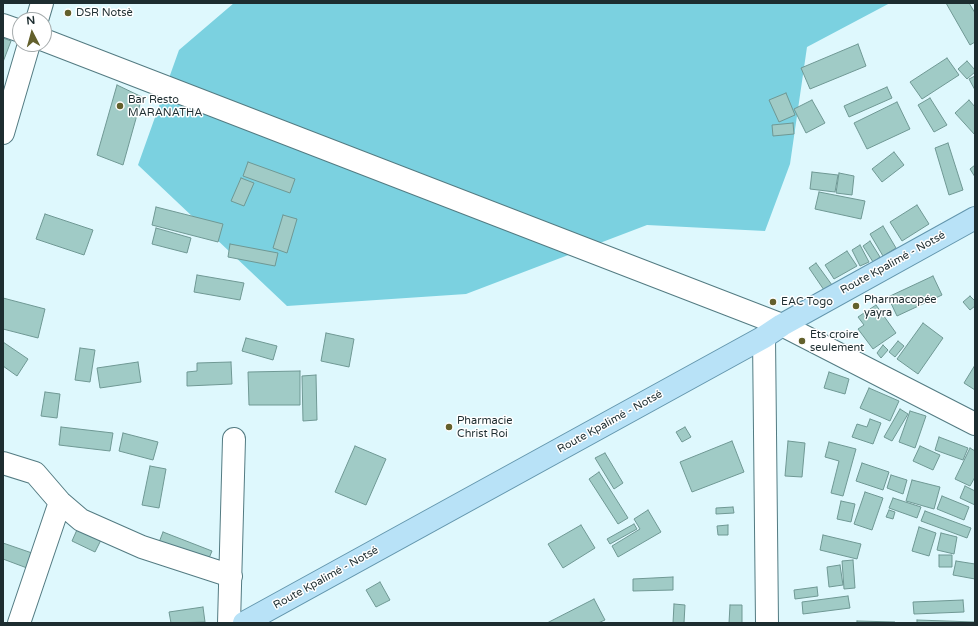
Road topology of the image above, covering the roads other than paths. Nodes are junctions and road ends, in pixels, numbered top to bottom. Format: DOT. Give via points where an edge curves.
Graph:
graph roads {
  1 [pos="52,43"];
  2 [pos="27,52"];
  3 [pos="3,133"];
  4 [pos="975,218"];
  5 [pos="782,325"];
  6 [pos="764,337"];
  7 [pos="975,424"];
  8 [pos="234,439"];
  9 [pos="3,463"];
  10 [pos="60,502"];
  11 [pos="231,576"];
  12 [pos="19,623"];
  13 [pos="229,623"];
  14 [pos="244,623"];
  15 [pos="767,623"];
  1 -- 5 [label="street"];
  2 -- 3 [label="street"];
  4 -- 5 [label="main road, Route Kpalimé - Notsé"];
  5 -- 6 [label="main road, Route Kpalimé - Notsé"];
  5 -- 7 [label="street"];
  6 -- 14 [label="main road, Route Kpalimé - Notsé"];
  6 -- 15 [label="street"];
  8 -- 11 [label="street"];
  9 -- 10 [label="street" via="35,473"];
  10 -- 11 [label="street" via="81,520 142,547"];
  10 -- 12 [label="street"];
  11 -- 13 [label="street"];
}
